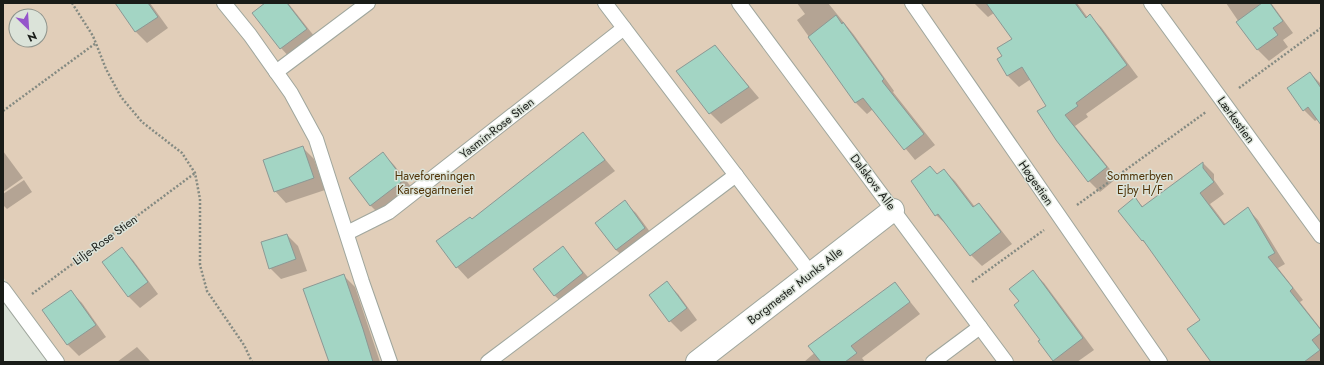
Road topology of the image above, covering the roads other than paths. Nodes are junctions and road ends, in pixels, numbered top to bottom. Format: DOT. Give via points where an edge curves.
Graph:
graph roads {
  1 [pos="224,3"];
  2 [pos="368,3"];
  3 [pos="605,3"];
  4 [pos="739,3"];
  5 [pos="912,3"];
  6 [pos="1151,3"];
  7 [pos="624,28"];
  8 [pos="276,72"];
  9 [pos="736,175"];
  10 [pos="893,210"];
  11 [pos="346,234"];
  12 [pos="1321,236"];
  13 [pos="810,274"];
  14 [pos="3,289"];
  15 [pos="980,327"];
  16 [pos="57,362"];
  17 [pos="390,362"];
  18 [pos="488,362"];
  19 [pos="697,362"];
  20 [pos="933,362"];
  21 [pos="1006,362"];
  22 [pos="1160,362"];
  1 -- 8 [label="lane"];
  2 -- 8 [label="lane"];
  3 -- 7 [label="lane"];
  4 -- 10 [label="lane, Dalskovs Alle"];
  5 -- 22 [label="lane, Høgestien"];
  6 -- 12 [label="lane, Lærkestien"];
  7 -- 9 [label="lane"];
  7 -- 11 [label="lane, Yasmin-Rose Stien" via="389,212"];
  8 -- 11 [label="lane" via="292,93 316,138"];
  9 -- 13 [label="lane"];
  9 -- 18 [label="lane"];
  10 -- 13 [label="street, Borgmester Munks Alle"];
  10 -- 15 [label="lane, Dalskovs Alle"];
  11 -- 17 [label="lane"];
  13 -- 19 [label="street, Borgmester Munks Alle"];
  14 -- 16 [label="lane"];
  15 -- 20 [label="lane"];
  15 -- 21 [label="lane, Dalskovs Alle"];
}
